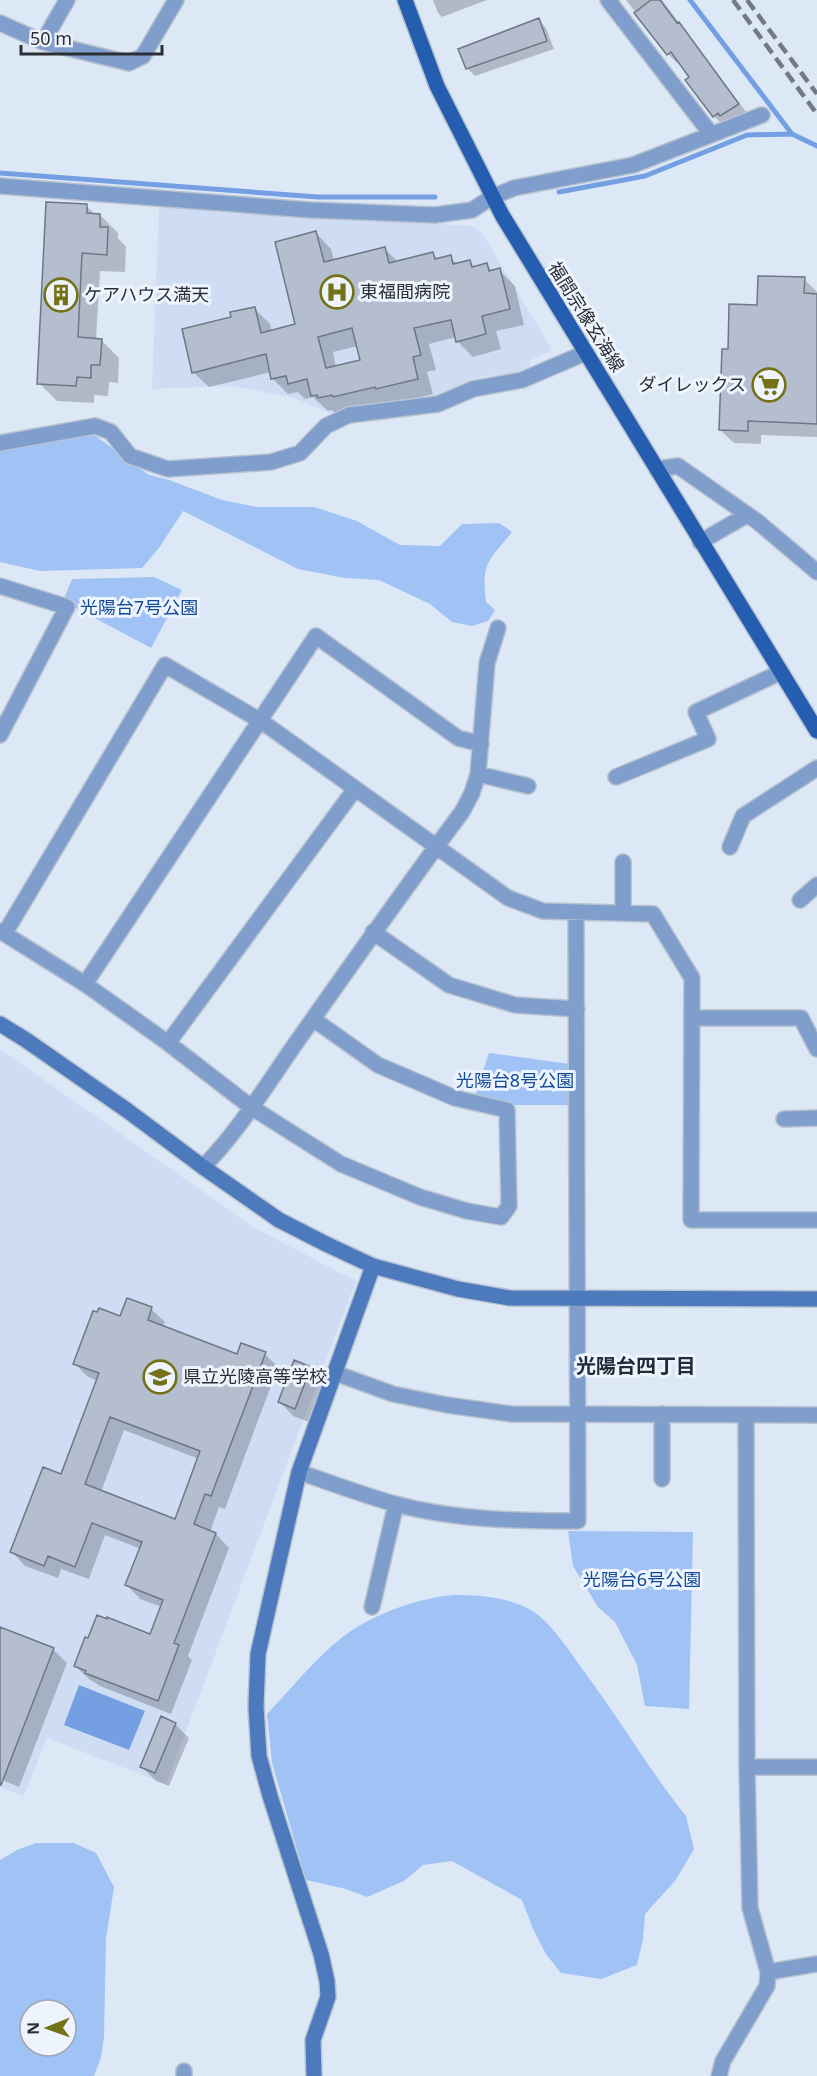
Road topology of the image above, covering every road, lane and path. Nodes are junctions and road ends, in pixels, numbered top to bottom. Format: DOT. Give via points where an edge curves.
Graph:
graph roads {
  1 [pos="68,0"];
  2 [pos="176,0"];
  3 [pos="405,0"];
  4 [pos="608,0"];
  5 [pos="0,23"];
  6 [pos="43,42"];
  7 [pos="762,115"];
  8 [pos="711,134"];
  9 [pos="0,186"];
  10 [pos="492,197"];
  11 [pos="585,353"];
  12 [pos="0,443"];
  13 [pos="657,469"];
  14 [pos="747,515"];
  15 [pos="700,542"];
  16 [pos="817,572"];
  17 [pos="0,586"];
  18 [pos="498,628"];
  19 [pos="781,672"];
  20 [pos="261,721"];
  21 [pos="817,731"];
  22 [pos="0,735"];
  23 [pos="480,744"];
  24 [pos="817,768"];
  25 [pos="478,774"];
  26 [pos="616,777"];
  27 [pos="528,786"];
  28 [pos="355,789"];
  29 [pos="436,846"];
  30 [pos="730,847"];
  31 [pos="623,862"];
  32 [pos="817,885"];
  33 [pos="800,900"];
  34 [pos="576,913"];
  35 [pos="623,913"];
  36 [pos="2,932"];
  37 [pos="373,932"];
  38 [pos="85,984"];
  39 [pos="577,1009"];
  40 [pos="692,1018"];
  41 [pos="312,1019"];
  42 [pos="0,1024"];
  43 [pos="168,1044"];
  44 [pos="817,1048"];
  45 [pos="251,1107"];
  46 [pos="817,1118"];
  47 [pos="784,1119"];
  48 [pos="203,1167"];
  49 [pos="817,1220"];
  50 [pos="373,1266"];
  51 [pos="578,1299"];
  52 [pos="817,1299"];
  53 [pos="335,1373"];
  54 [pos="662,1414"];
  55 [pos="817,1414"];
  56 [pos="577,1415"];
  57 [pos="747,1416"];
  58 [pos="298,1472"];
  59 [pos="662,1479"];
  60 [pos="396,1504"];
  61 [pos="372,1607"];
  62 [pos="747,1767"];
  63 [pos="817,1767"];
  64 [pos="817,1964"];
  65 [pos="768,1972"];
  66 [pos="314,2076"];
  67 [pos="719,2076"];
  1 -- 6 [label="street"];
  2 -- 6 [label="street" via="143,56 129,63"];
  3 -- 10 [label="main road, 福間宗像玄海線" via="437,86"];
  4 -- 8 [label="street"];
  5 -- 6 [label="street"];
  7 -- 8 [label="street"];
  8 -- 10 [label="street" via="633,165 514,188"];
  9 -- 10 [label="street" via="310,210 435,215 471,210"];
  10 -- 11 [label="main road, 福間宗像玄海線"];
  11 -- 12 [label="street" via="522,380 473,389 438,404 349,415 327,426 300,453 271,462 168,469 130,456 111,432 95,426"];
  11 -- 13 [label="main road, 福間宗像玄海線"];
  13 -- 14 [label="street" via="678,466"];
  13 -- 15 [label="main road, 福間宗像玄海線"];
  14 -- 15 [label="street"];
  14 -- 16 [label="street"];
  15 -- 19 [label="main road, 福間宗像玄海線"];
  17 -- 22 [label="street" via="67,607"];
  18 -- 23 [label="street" via="487,663"];
  19 -- 21 [label="main road, 福間宗像玄海線"];
  19 -- 26 [label="street" via="696,711 708,739"];
  20 -- 23 [label="street" via="316,636 458,738"];
  20 -- 28 [label="street"];
  20 -- 36 [label="street" via="165,664"];
  20 -- 38 [label="street"];
  23 -- 25 [label="street"];
  24 -- 30 [label="street" via="743,816"];
  25 -- 27 [label="street"];
  25 -- 29 [label="street" via="462,812"];
  28 -- 29 [label="street"];
  28 -- 43 [label="street"];
  29 -- 34 [label="street" via="508,898 543,911"];
  29 -- 37 [label="street"];
  31 -- 35 [label="street"];
  32 -- 33 [label="street"];
  34 -- 35 [label="street"];
  34 -- 39 [label="street"];
  35 -- 40 [label="street" via="653,914 692,978"];
  36 -- 38 [label="street"];
  37 -- 39 [label="street" via="449,985 515,1005"];
  37 -- 41 [label="street"];
  38 -- 43 [label="street"];
  39 -- 51 [label="street"];
  40 -- 44 [label="street" via="801,1018"];
  40 -- 49 [label="street" via="691,1220"];
  41 -- 45 [label="street"];
  41 -- 45 [label="street" via="378,1065 455,1098 507,1110 508,1206 501,1217 420,1197 341,1164"];
  42 -- 48 [label="street"];
  43 -- 45 [label="street"];
  45 -- 48 [label="street"];
  46 -- 47 [label="street"];
  48 -- 50 [label="street" via="279,1220"];
  50 -- 51 [label="street" via="458,1289 510,1298"];
  50 -- 53 [label="street"];
  51 -- 52 [label="street"];
  51 -- 56 [label="street"];
  53 -- 56 [label="street" via="393,1394 447,1406 512,1414"];
  53 -- 58 [label="street"];
  54 -- 56 [label="street"];
  54 -- 57 [label="street"];
  54 -- 59 [label="street"];
  55 -- 57 [label="street"];
  56 -- 60 [label="street" via="578,1521 508,1521"];
  57 -- 62 [label="street"];
  58 -- 60 [label="street"];
  58 -- 66 [label="street" via="258,1654 256,1707 259,1756 327,1981 328,1997 314,2040"];
  60 -- 61 [label="street"];
  62 -- 63 [label="street"];
  62 -- 65 [label="street" via="750,1908"];
  64 -- 65 [label="street"];
  65 -- 67 [label="street" via="767,1986 723,2061"];
}
